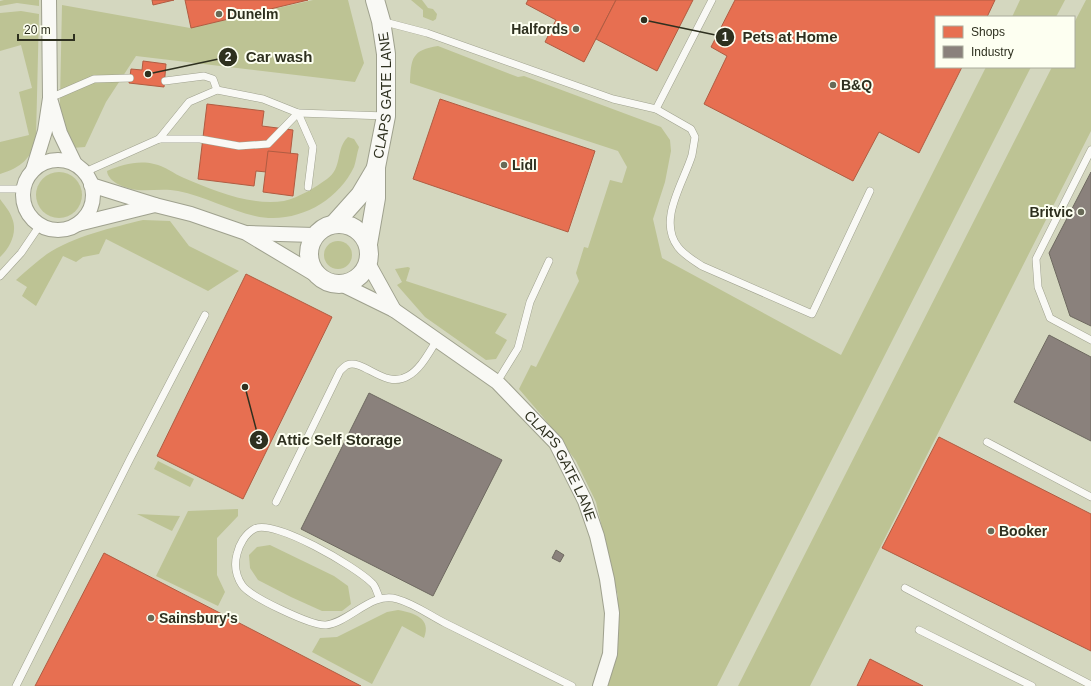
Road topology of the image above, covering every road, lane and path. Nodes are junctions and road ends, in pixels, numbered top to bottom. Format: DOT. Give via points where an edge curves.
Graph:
graph roads {
  1 [pos="49,0"];
  2 [pos="374,0"];
  3 [pos="712,0"];
  4 [pos="381,21"];
  5 [pos="130,78"];
  6 [pos="165,81"];
  7 [pos="217,90"];
  8 [pos="50,98"];
  9 [pos="656,109"];
  10 [pos="298,113"];
  11 [pos="386,116"];
  12 [pos="160,139"];
  13 [pos="1091,150"];
  14 [pos="376,167"];
  15 [pos="80,168"];
  16 [pos="33,170"];
  17 [pos="91,185"];
  18 [pos="308,187"];
  19 [pos="0,189"];
  20 [pos="24,189"];
  21 [pos="870,192"];
  22 [pos="155,205"];
  23 [pos="78,224"];
  24 [pos="334,224"];
  25 [pos="40,225"];
  26 [pos="246,233"];
  27 [pos="314,236"];
  28 [pos="368,244"];
  29 [pos="549,261"];
  30 [pos="368,263"];
  31 [pos="316,275"];
  32 [pos="0,276"];
  33 [pos="343,285"];
  34 [pos="394,310"];
  35 [pos="205,316"];
  36 [pos="437,340"];
  37 [pos="1091,340"];
  38 [pos="497,382"];
  39 [pos="987,442"];
  40 [pos="1091,497"];
  41 [pos="276,502"];
  42 [pos="905,588"];
  43 [pos="380,599"];
  44 [pos="919,630"];
  45 [pos="16,686"];
  46 [pos="572,686"];
  47 [pos="600,686"];
  48 [pos="1032,686"];
  49 [pos="1091,686"];
  1 -- 8 [label="street"];
  2 -- 4 [label="street, CLAPS GATE LANE"];
  3 -- 9 [label="lane"];
  4 -- 9 [label="lane" via="427,33 613,99"];
  4 -- 11 [label="street, CLAPS GATE LANE" via="386,54"];
  5 -- 8 [label="lane" via="94,80"];
  6 -- 7 [label="lane" via="204,76 213,80"];
  7 -- 10 [label="lane" via="263,99"];
  7 -- 12 [label="lane" via="189,102"];
  8 -- 15 [label="street" via="60,133"];
  8 -- 16 [label="street" via="45,130"];
  9 -- 21 [label="lane" via="691,128 695,137 692,154 670,220 676,246 685,256 702,266 812,314"];
  10 -- 11 [label="lane"];
  10 -- 12 [label="lane" via="268,144 239,146 200,139"];
  10 -- 18 [label="lane" via="313,147"];
  11 -- 14 [label="street, CLAPS GATE LANE"];
  12 -- 15 [label="lane"];
  13 -- 37 [label="lane" via="1036,259 1038,287 1050,318"];
  14 -- 24 [label="street" via="360,195"];
  14 -- 28 [label="street, CLAPS GATE LANE" via="376,198"];
  15 -- 16 [label="street" via="63,160 51,160"];
  15 -- 17 [label="street"];
  16 -- 20 [label="street"];
  17 -- 22 [label="street"];
  17 -- 23 [label="street" via="93,199 90,208"];
  19 -- 20 [label="lane"];
  20 -- 25 [label="street" via="24,203 30,215"];
  22 -- 23 [label="street"];
  22 -- 26 [label="street"];
  23 -- 25 [label="street" via="59,230"];
  24 -- 27 [label="street" via="323,228"];
  24 -- 28 [label="street" via="354,228 362,234"];
  25 -- 32 [label="lane" via="21,253"];
  26 -- 27 [label="street"];
  26 -- 31 [label="street"];
  27 -- 31 [label="street" via="308,256 310,266"];
  28 -- 30 [label="street, CLAPS GATE LANE"];
  29 -- 38 [label="lane" via="530,302 518,348"];
  30 -- 33 [label="street" via="363,274"];
  30 -- 34 [label="street, CLAPS GATE LANE"];
  31 -- 33 [label="street, CLAPS GATE LANE" via="333,285"];
  33 -- 34 [label="street, CLAPS GATE LANE"];
  34 -- 36 [label="street, CLAPS GATE LANE"];
  35 -- 45 [label="lane"];
  36 -- 38 [label="street, CLAPS GATE LANE"];
  36 -- 41 [label="lane" via="417,369 399,380 374,374 356,364 348,365 340,371"];
  38 -- 47 [label="street, CLAPS GATE LANE" via="556,443 585,501 607,579 612,613 610,654"];
  39 -- 40 [label="lane"];
  42 -- 49 [label="lane"];
  43 -- 43 [label="lane" via="339,622 324,625 303,620 260,598 243,586 235,570 237,554 243,539 255,529 271,528 348,564 373,583"];
  43 -- 46 [label="lane" via="389,597 408,602"];
  44 -- 48 [label="lane"];
}
